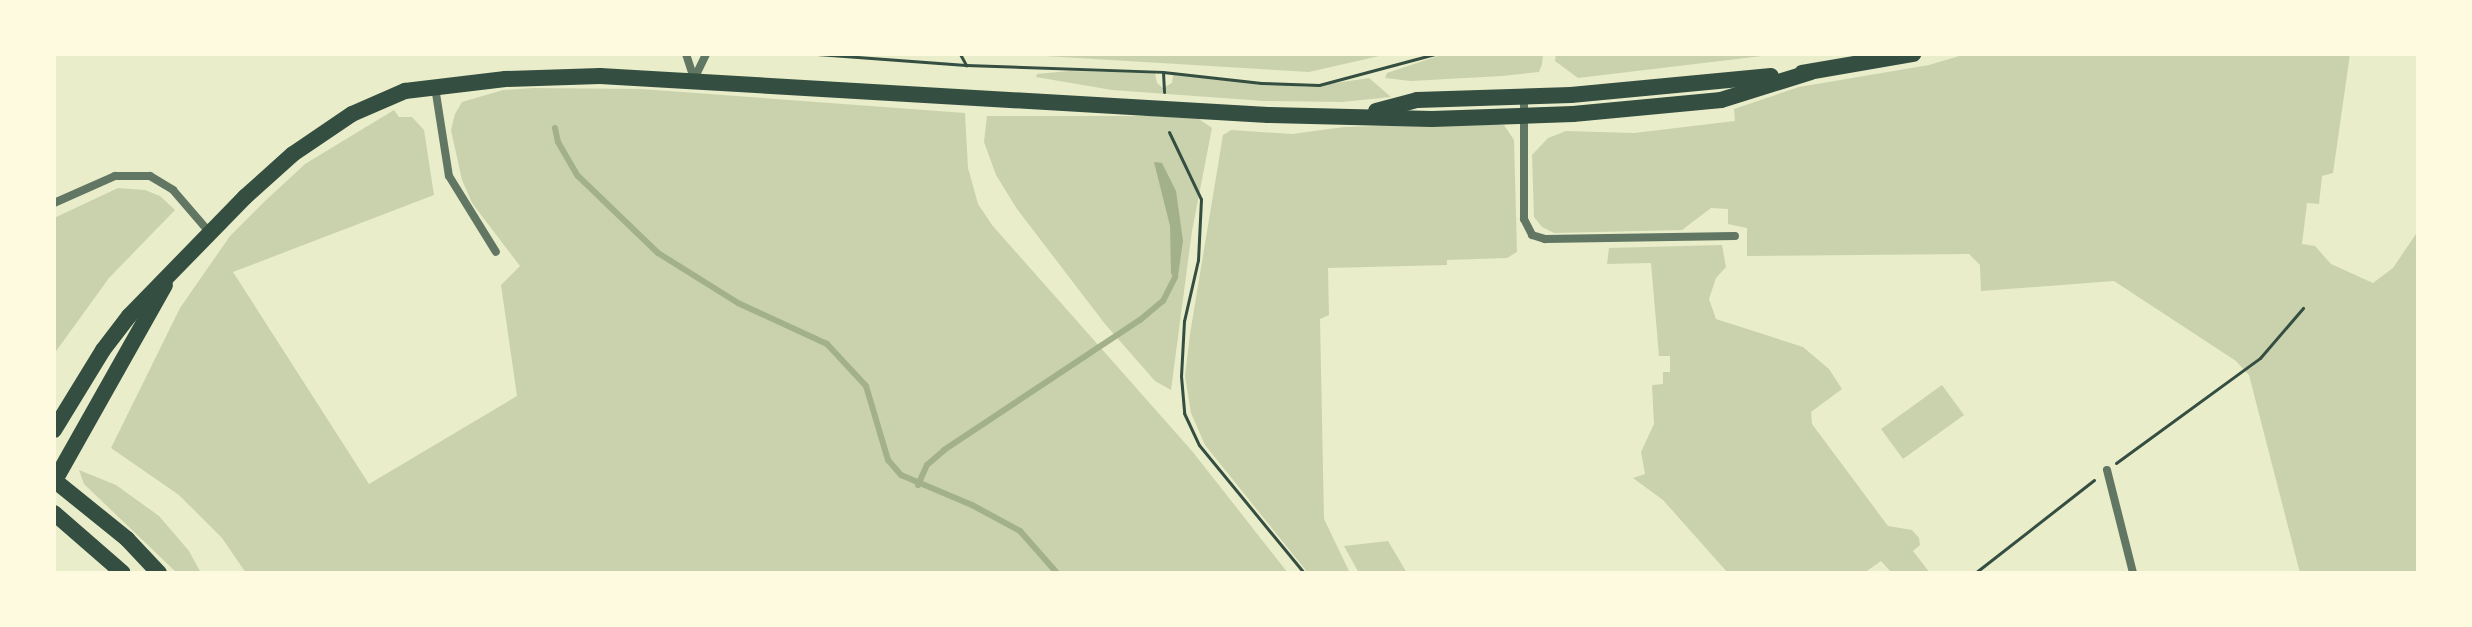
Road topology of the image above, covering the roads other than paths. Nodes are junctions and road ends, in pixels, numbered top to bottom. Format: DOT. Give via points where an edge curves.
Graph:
graph roads {
  1 [pos="686,54"];
  2 [pos="706,54"];
  3 [pos="1913,54"];
  4 [pos="1811,72"];
  5 [pos="694,79"];
  6 [pos="435,86"];
  7 [pos="1524,97"];
  8 [pos="1359,115"];
  9 [pos="1525,117"];
  10 [pos="54,203"];
  11 [pos="210,233"];
  12 [pos="1735,236"];
  13 [pos="496,252"];
  14 [pos="170,272"];
  15 [pos="54,430"];
  16 [pos="2107,470"];
  17 [pos="54,481"];
  18 [pos="54,513"];
  19 [pos="123,573"];
  20 [pos="159,573"];
  21 [pos="2133,573"];
  1 -- 5 [label="street"];
  2 -- 5 [label="street"];
  3 -- 4 [label="main road"];
  4 -- 7 [label="main road"];
  4 -- 9 [label="main road" via="1721,100"];
  5 -- 6 [label="main road" via="584,76"];
  5 -- 8 [label="main road" via="1268,115"];
  6 -- 11 [label="main road" via="405,91 352,114 293,154"];
  6 -- 13 [label="street" via="449,176"];
  7 -- 8 [label="main road" via="1417,100"];
  7 -- 9 [label="street"];
  8 -- 9 [label="main road"];
  9 -- 12 [label="street" via="1524,219 1532,235"];
  10 -- 11 [label="street" via="115,176 150,176 173,190"];
  11 -- 14 [label="main road"];
  14 -- 15 [label="main road" via="103,350"];
  14 -- 17 [label="main road"];
  16 -- 21 [label="street"];
  17 -- 20 [label="main road" via="127,539"];
  18 -- 19 [label="main road"];
}
